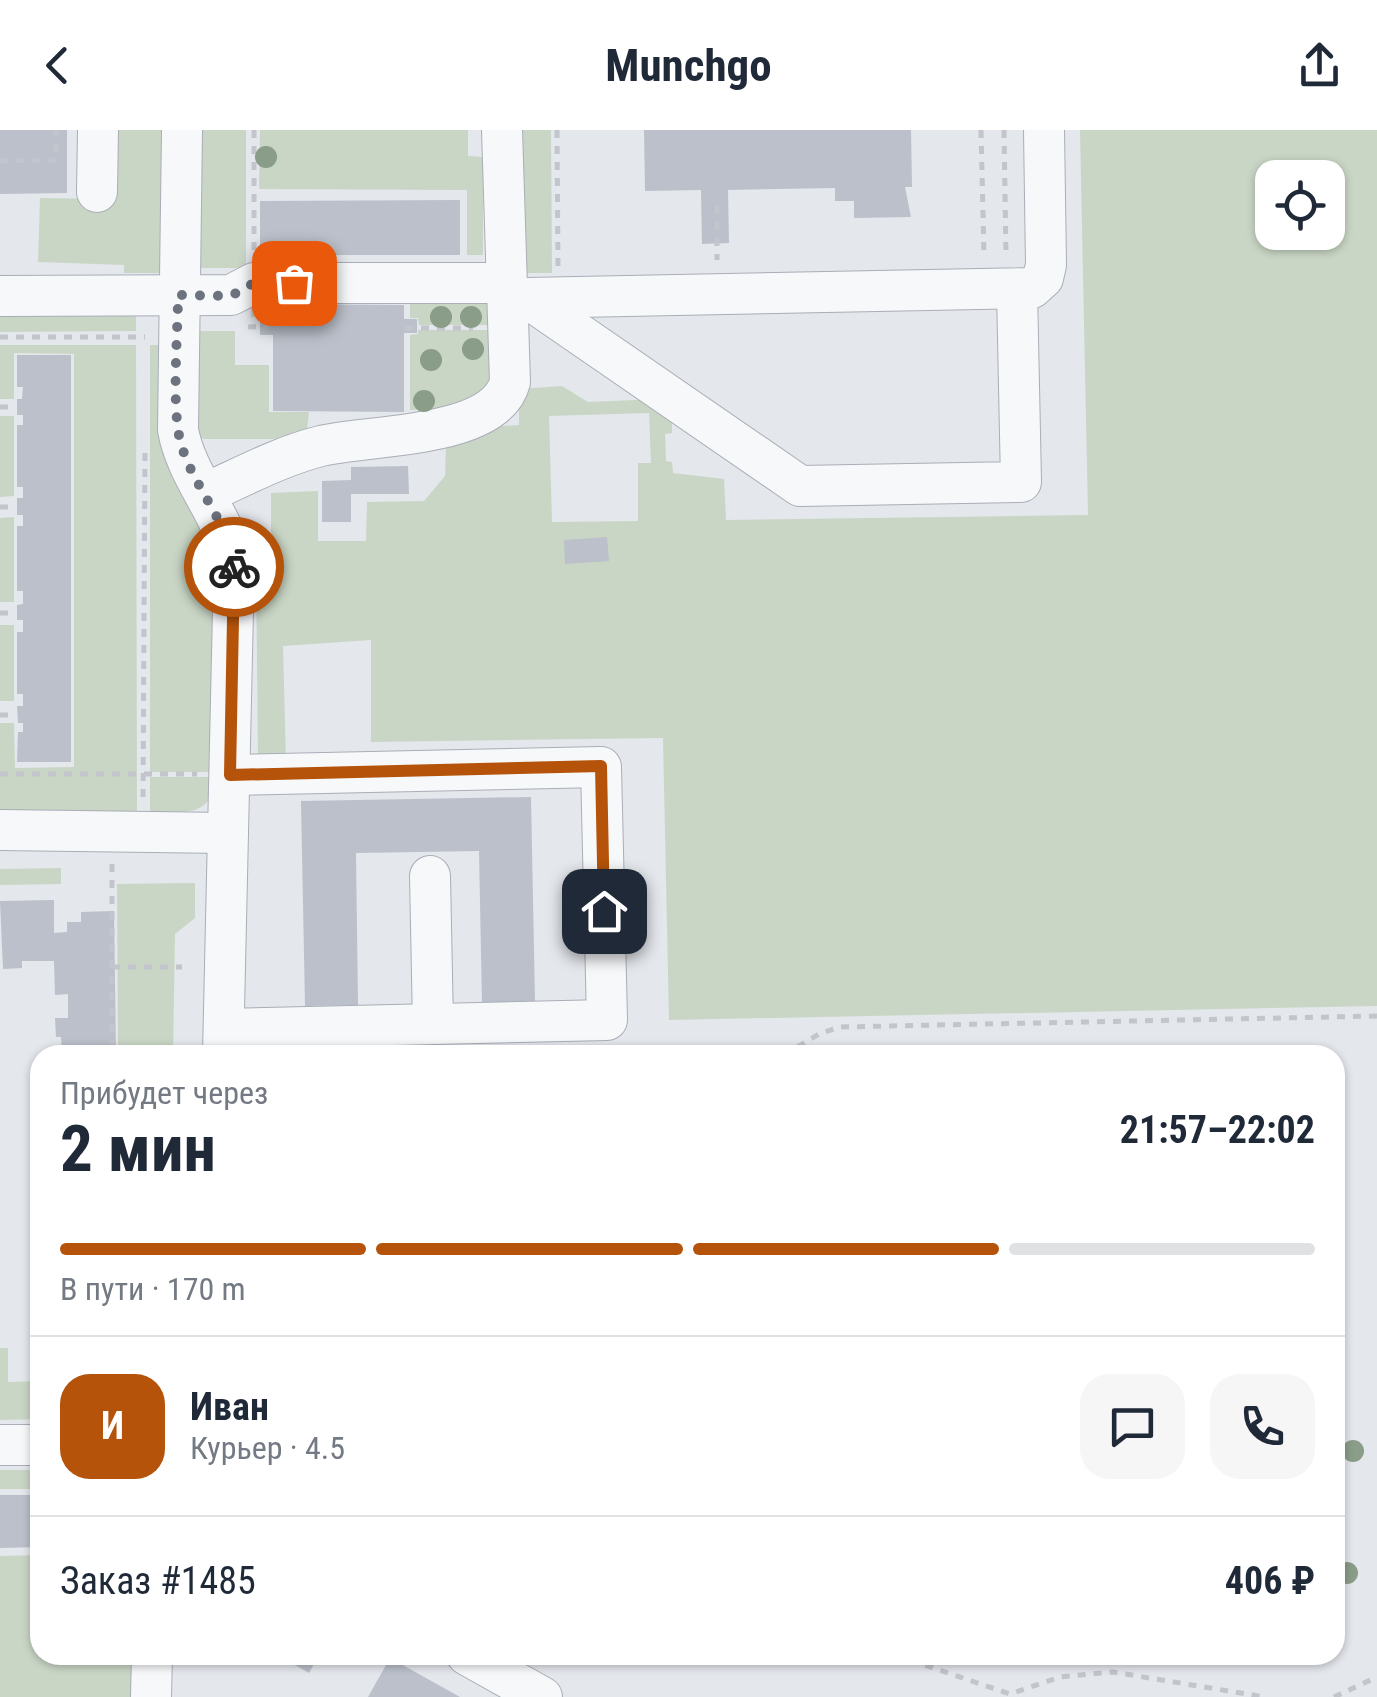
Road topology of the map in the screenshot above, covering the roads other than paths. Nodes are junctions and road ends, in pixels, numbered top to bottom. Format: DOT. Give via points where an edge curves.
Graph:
graph roads {
  1 [pos="98,130"];
  2 [pos="182,130"];
  3 [pos="502,130"];
  4 [pos="1044,130"];
  5 [pos="97,192"];
  6 [pos="504,284"];
  7 [pos="1017,290"];
  8 [pos="178,295"];
  9 [pos="0,296"];
  10 [pos="206,493"];
  11 [pos="230,775"];
  12 [pos="0,830"];
  13 [pos="228,832"];
  14 [pos="430,876"];
  15 [pos="432,1024"];
  16 [pos="223,1042"];
  17 [pos="0,1445"];
  18 [pos="30,1445"];
  19 [pos="152,1665"];
  20 [pos="485,1665"];
  21 [pos="150,1697"];
  22 [pos="542,1697"];
  1 -- 5 [label="street"];
  2 -- 8 [label="street"];
  3 -- 6 [label="street"];
  4 -- 7 [label="street" via="1046,271 1032,288"];
  6 -- 8 [label="street" via="254,283 231,296"];
  6 -- 10 [label="street" via="510,382 489,411 453,425 324,445"];
  7 -- 7 [label="street" via="1020,482 800,486 527,298"];
  8 -- 9 [label="street"];
  8 -- 10 [label="street" via="178,430"];
  10 -- 11 [label="street" via="225,528 234,566"];
  11 -- 13 [label="street"];
  11 -- 15 [label="street" via="601,766 607,1020"];
  12 -- 13 [label="street"];
  13 -- 16 [label="street"];
  14 -- 15 [label="street"];
  15 -- 16 [label="street"];
  17 -- 18 [label="street"];
  19 -- 21 [label="street"];
  20 -- 22 [label="street"];
}
